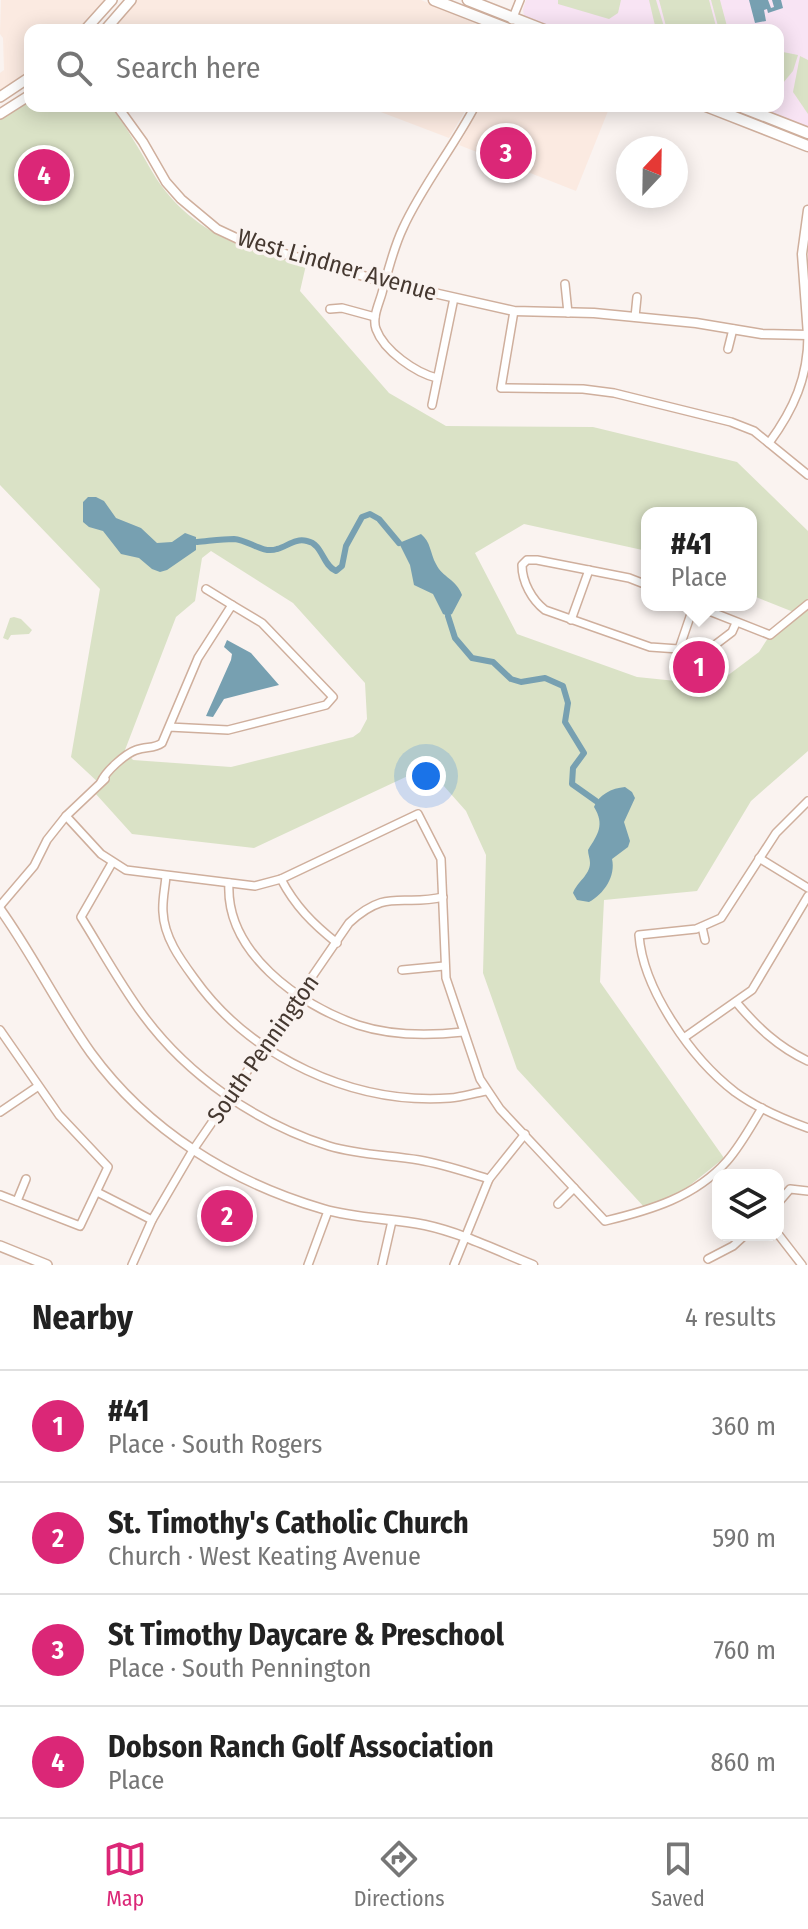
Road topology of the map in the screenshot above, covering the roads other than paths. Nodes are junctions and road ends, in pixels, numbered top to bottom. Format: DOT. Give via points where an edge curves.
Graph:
graph roads {
  1 [pos="112,0"];
  2 [pos="131,0"];
  3 [pos="434,0"];
  4 [pos="468,0"];
  5 [pos="520,0"];
  6 [pos="513,18"];
  7 [pos="90,24"];
  8 [pos="110,24"];
  9 [pos="494,24"];
  10 [pos="511,24"];
  11 [pos="528,24"];
  12 [pos="24,81"];
  13 [pos="0,97"];
  14 [pos="24,99"];
  15 [pos="122,112"];
  16 [pos="471,112"];
  17 [pos="721,112"];
  18 [pos="754,112"];
  19 [pos="0,114"];
  20 [pos="808,133"];
  21 [pos="808,146"];
  22 [pos="808,210"];
  23 [pos="385,282"];
  24 [pos="565,284"];
  25 [pos="637,297"];
  26 [pos="454,298"];
  27 [pos="330,309"];
  28 [pos="514,311"];
  29 [pos="568,313"];
  30 [pos="375,317"];
  31 [pos="635,317"];
  32 [pos="733,329"];
  33 [pos="808,335"];
  34 [pos="728,349"];
  35 [pos="437,378"];
  36 [pos="432,405"];
  37 [pos="769,443"];
  38 [pos="808,475"];
  39 [pos="589,570"];
  40 [pos="641,583"];
  41 [pos="206,589"];
  42 [pos="808,604"];
  43 [pos="232,605"];
  44 [pos="692,611"];
  45 [pos="708,611"];
  46 [pos="571,620"];
  47 [pos="736,623"];
  48 [pos="679,649"];
  49 [pos="169,727"];
  50 [pos="808,801"];
  51 [pos="66,816"];
  52 [pos="759,858"];
  53 [pos="112,863"];
  54 [pos="166,876"];
  55 [pos="281,879"];
  56 [pos="229,883"];
  57 [pos="808,888"];
  58 [pos="808,896"];
  59 [pos="443,897"];
  60 [pos="0,908"];
  61 [pos="702,927"];
  62 [pos="705,940"];
  63 [pos="337,943"];
  64 [pos="444,966"];
  65 [pos="402,970"];
  66 [pos="300,996"];
  67 [pos="736,1002"];
  68 [pos="0,1030"];
  69 [pos="463,1032"];
  70 [pos="685,1037"];
  71 [pos="265,1047"];
  72 [pos="808,1061"];
  73 [pos="37,1087"];
  74 [pos="486,1091"];
  75 [pos="229,1099"];
  76 [pos="762,1108"];
  77 [pos="0,1112"];
  78 [pos="808,1128"];
  79 [pos="525,1134"];
  80 [pos="193,1150"];
  81 [pos="723,1169"];
  82 [pos="712,1178"];
  83 [pos="26,1179"];
  84 [pos="489,1179"];
  85 [pos="574,1188"];
  86 [pos="808,1191"];
  87 [pos="97,1192"];
  88 [pos="0,1195"];
  89 [pos="784,1196"];
  90 [pos="17,1201"];
  91 [pos="558,1204"];
  92 [pos="328,1211"];
  93 [pos="152,1220"];
  94 [pos="392,1221"];
  95 [pos="465,1237"];
  96 [pos="738,1241"];
  97 [pos="783,1241"];
  98 [pos="0,1246"];
  99 [pos="708,1259"];
  100 [pos="47,1265"];
  101 [pos="132,1265"];
  102 [pos="308,1265"];
  103 [pos="382,1265"];
  104 [pos="454,1265"];
  105 [pos="533,1265"];
  106 [pos="802,1265"];
  1 -- 7 [label="main road"];
  2 -- 8 [label="main road"];
  3 -- 9 [label="main road"];
  4 -- 6 [label="main road"];
  5 -- 6 [label="street"];
  6 -- 10 [label="street"];
  6 -- 11 [label="main road"];
  12 -- 13 [label="main road"];
  14 -- 19 [label="main road"];
  15 -- 23 [label="street, West Lindner Avenue" via="166,182 217,229 261,248"];
  16 -- 23 [label="street" via="404,225"];
  17 -- 21 [label="main road"];
  18 -- 20 [label="main road"];
  22 -- 33 [label="street" via="802,254"];
  23 -- 26 [label="street, West Lindner Avenue"];
  23 -- 30 [label="street"];
  24 -- 29 [label="street"];
  25 -- 31 [label="street"];
  26 -- 28 [label="street, West Lindner Avenue"];
  26 -- 35 [label="street"];
  27 -- 30 [label="street"];
  28 -- 29 [label="street, West Lindner Avenue"];
  28 -- 37 [label="street" via="501,388 614,393 731,422"];
  29 -- 31 [label="street, West Lindner Avenue"];
  30 -- 35 [label="street" via="376,329 406,364"];
  31 -- 32 [label="street, West Lindner Avenue"];
  32 -- 33 [label="street, West Lindner Avenue"];
  32 -- 34 [label="street"];
  33 -- 37 [label="street" via="795,403"];
  35 -- 36 [label="street"];
  37 -- 38 [label="street"];
  39 -- 40 [label="street"];
  39 -- 46 [label="street"];
  39 -- 46 [label="street" via="537,560 522,565 535,602"];
  41 -- 43 [label="street"];
  42 -- 47 [label="street" via="770,635"];
  43 -- 49 [label="street" via="198,658"];
  43 -- 49 [label="street" via="262,623 333,697 326,705 228,730"];
  44 -- 48 [label="street"];
  45 -- 47 [label="street"];
  46 -- 48 [label="street" via="650,647"];
  47 -- 48 [label="street" via="707,651"];
  49 -- 51 [label="street" via="161,745 138,749 120,762"];
  50 -- 52 [label="street"];
  51 -- 53 [label="street"];
  51 -- 60 [label="street"];
  52 -- 57 [label="street"];
  52 -- 61 [label="street" via="721,918"];
  53 -- 54 [label="street"];
  53 -- 75 [label="street" via="81,917 143,1015 179,1056"];
  54 -- 56 [label="street"];
  54 -- 71 [label="street" via="163,913 181,961 229,1018"];
  55 -- 56 [label="street" via="255,886"];
  55 -- 59 [label="street" via="418,814 438,849"];
  55 -- 63 [label="street" via="297,906"];
  56 -- 66 [label="street" via="229,908 237,930 252,953"];
  58 -- 67 [label="street" via="752,990"];
  59 -- 63 [label="street, South Pennington" via="402,898 364,909"];
  59 -- 64 [label="street"];
  60 -- 80 [label="street" via="91,1053 139,1107"];
  61 -- 62 [label="street"];
  61 -- 70 [label="street" via="639,935 649,980"];
  63 -- 66 [label="street, South Pennington"];
  64 -- 65 [label="street"];
  64 -- 69 [label="street"];
  66 -- 69 [label="street" via="359,1025 394,1033"];
  66 -- 71 [label="street, South Pennington"];
  67 -- 70 [label="street"];
  67 -- 72 [label="street" via="765,1034"];
  68 -- 73 [label="street"];
  69 -- 74 [label="street"];
  70 -- 76 [label="street" via="712,1071"];
  71 -- 74 [label="street" via="324,1077 383,1094 451,1098"];
  71 -- 75 [label="street, South Pennington"];
  73 -- 77 [label="street"];
  73 -- 87 [label="street" via="108,1167"];
  74 -- 79 [label="street"];
  75 -- 80 [label="street, South Pennington"];
  75 -- 84 [label="street" via="328,1145"];
  76 -- 78 [label="street"];
  76 -- 81 [label="street"];
  79 -- 84 [label="street"];
  79 -- 85 [label="street"];
  80 -- 92 [label="street" via="252,1184"];
  80 -- 93 [label="street, South Pennington"];
  82 -- 85 [label="street" via="661,1207 605,1221"];
  83 -- 90 [label="street"];
  84 -- 95 [label="street"];
  85 -- 91 [label="street"];
  86 -- 89 [label="street" via="790,1189"];
  87 -- 90 [label="street" via="80,1226"];
  87 -- 93 [label="street"];
  88 -- 90 [label="street"];
  92 -- 94 [label="street"];
  92 -- 102 [label="street"];
  93 -- 101 [label="street, South Pennington"];
  94 -- 95 [label="street"];
  94 -- 103 [label="street"];
  95 -- 104 [label="street"];
  95 -- 105 [label="street"];
  96 -- 99 [label="street"];
  97 -- 106 [label="street"];
  98 -- 100 [label="main road"];
}
